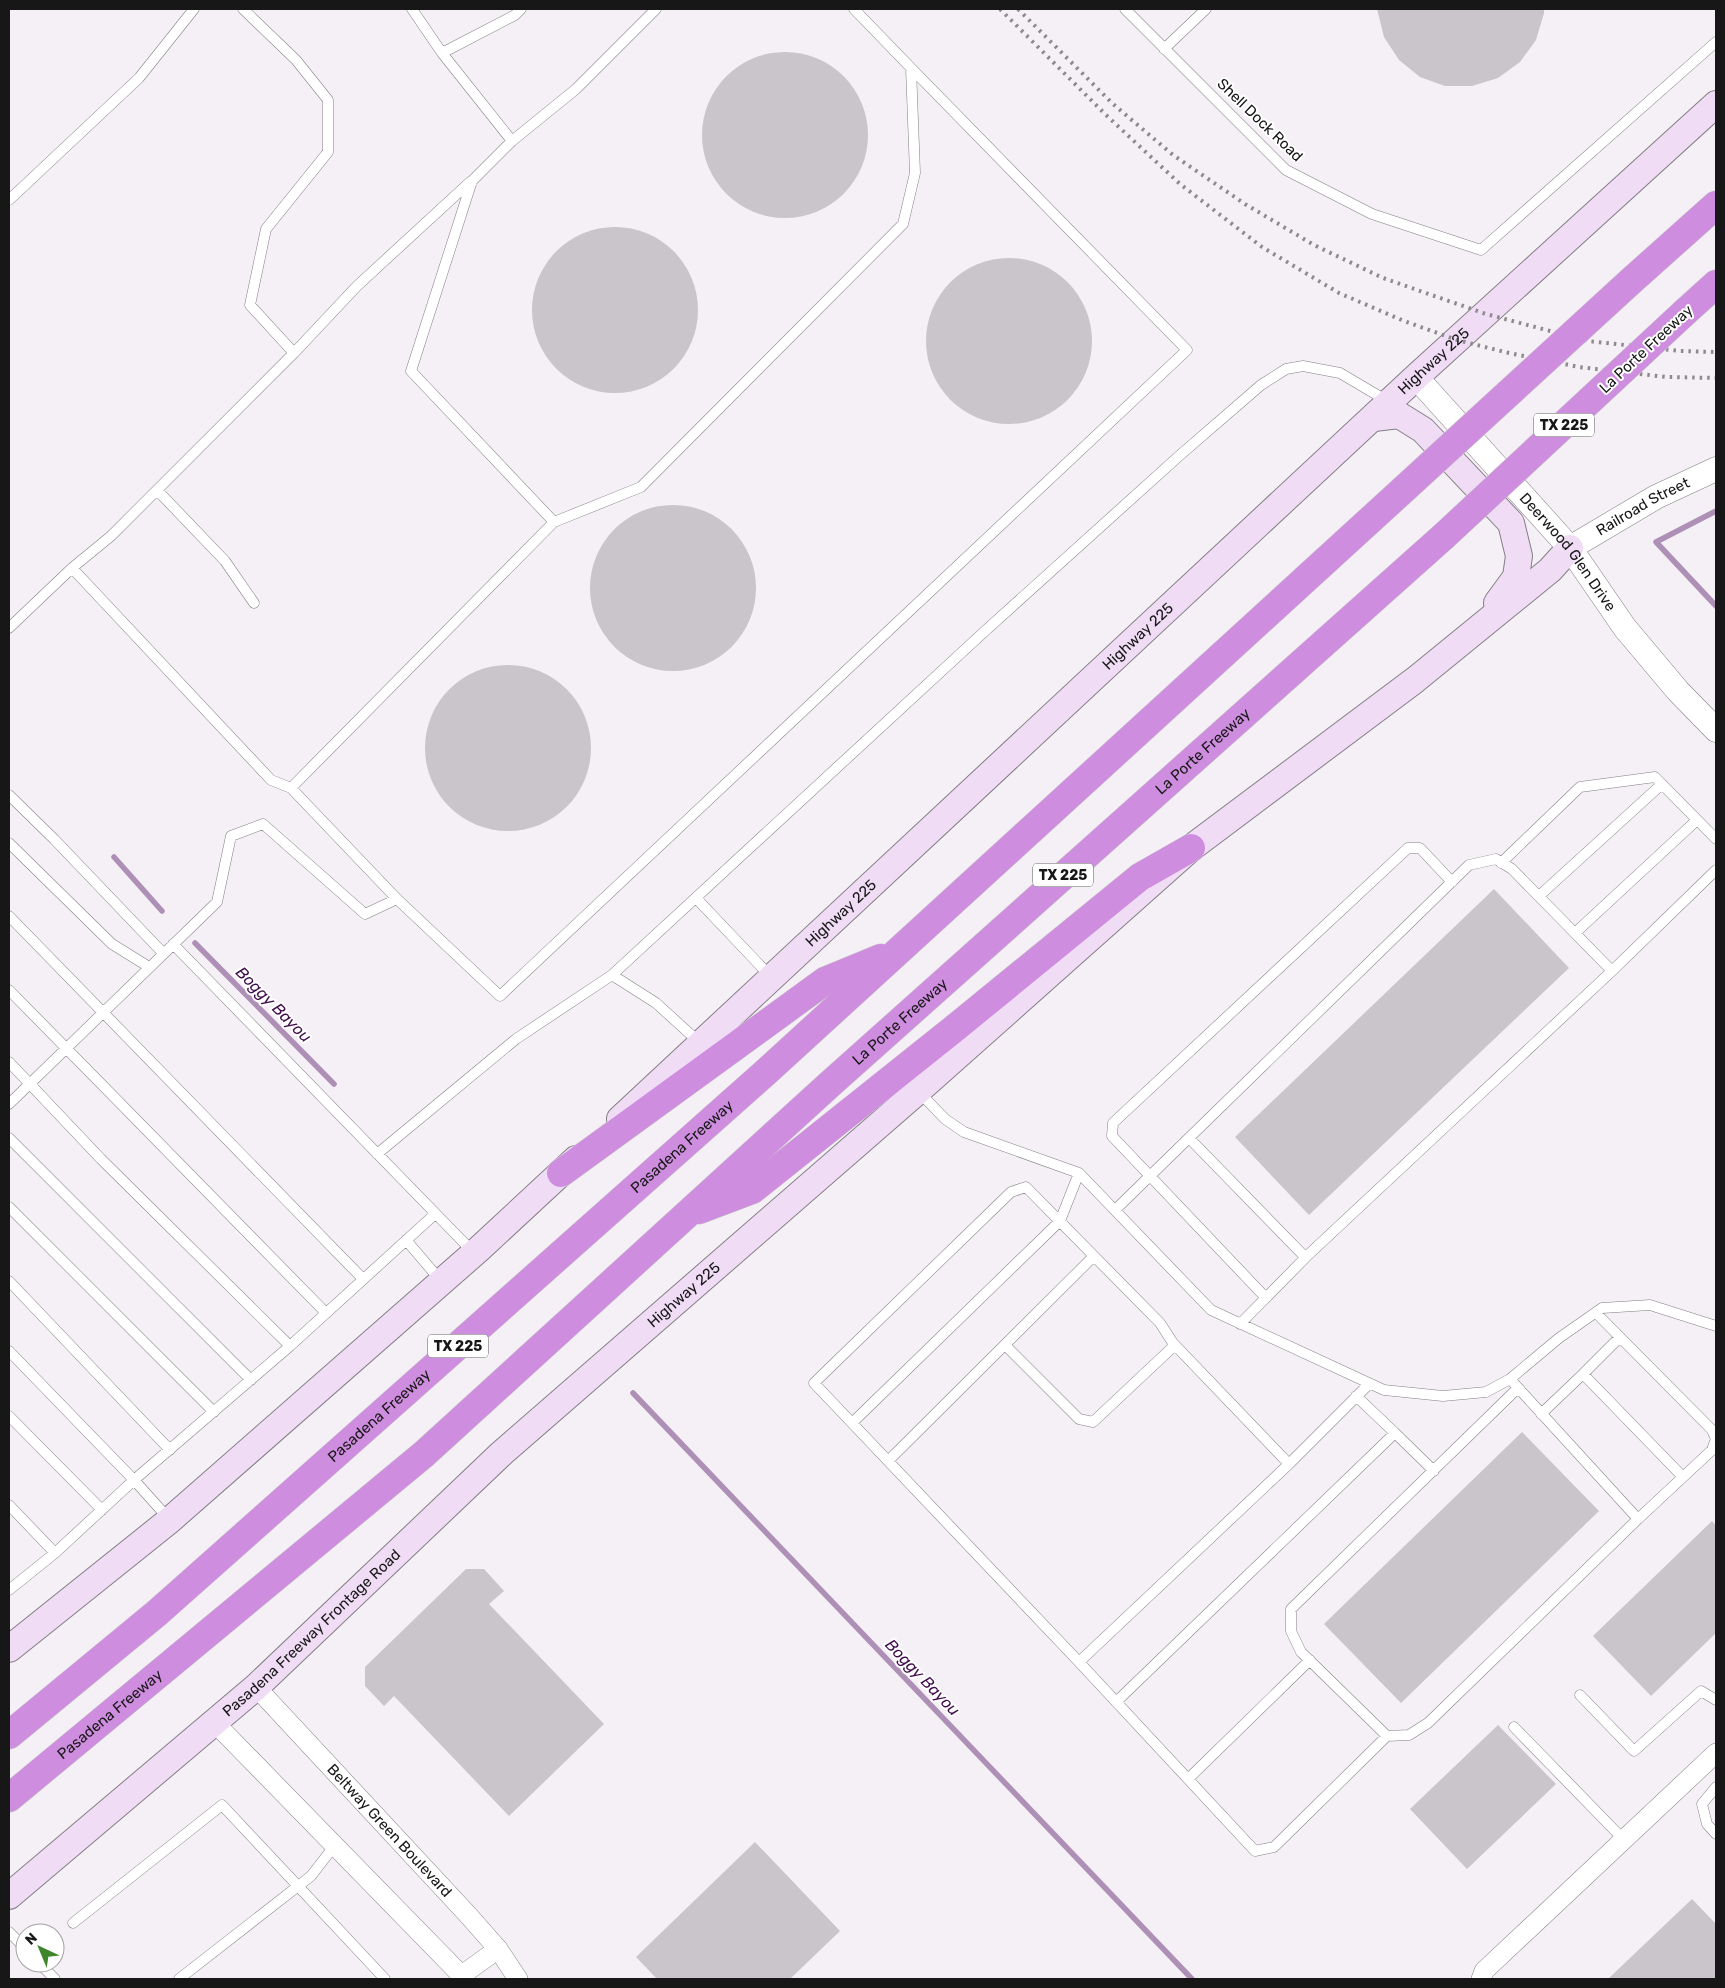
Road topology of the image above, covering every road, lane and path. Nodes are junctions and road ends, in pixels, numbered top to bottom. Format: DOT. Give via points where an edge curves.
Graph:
graph roads {
  1 [pos="194,9"];
  2 [pos="243,9"];
  3 [pos="412,9"];
  4 [pos="521,9"];
  5 [pos="656,9"];
  6 [pos="854,9"];
  7 [pos="1126,9"];
  8 [pos="1206,9"];
  9 [pos="1716,42"];
  10 [pos="1164,48"];
  11 [pos="442,53"];
  12 [pos="911,68"];
  13 [pos="1716,104"];
  14 [pos="512,141"];
  15 [pos="472,181"];
  16 [pos="9,200"];
  17 [pos="1716,205"];
  18 [pos="1716,284"];
  19 [pos="294,353"];
  20 [pos="1416,377"];
  21 [pos="1382,410"];
  22 [pos="1716,469"];
  23 [pos="157,490"];
  24 [pos="554,522"];
  25 [pos="1570,548"];
  26 [pos="72,568"];
  27 [pos="254,603"];
  28 [pos="9,628"];
  29 [pos="1473,633"];
  30 [pos="1716,730"];
  31 [pos="1662,784"];
  32 [pos="292,788"];
  33 [pos="9,795"];
  34 [pos="1698,820"];
  35 [pos="1716,839"];
  36 [pos="9,844"];
  37 [pos="1191,848"];
  38 [pos="1501,862"];
  39 [pos="1716,870"];
  40 [pos="1452,882"];
  41 [pos="1539,896"];
  42 [pos="696,898"];
  43 [pos="397,899"];
  44 [pos="9,916"];
  45 [pos="1575,933"];
  46 [pos="173,944"];
  47 [pos="900,950"];
  48 [pos="163,953"];
  49 [pos="149,967"];
  50 [pos="1612,971"];
  51 [pos="612,975"];
  52 [pos="771,978"];
  53 [pos="9,990"];
  54 [pos="102,1013"];
  55 [pos="701,1043"];
  56 [pos="66,1049"];
  57 [pos="9,1062"];
  58 [pos="30,1084"];
  59 [pos="918,1091"];
  60 [pos="9,1104"];
  61 [pos="9,1138"];
  62 [pos="1188,1138"];
  63 [pos="377,1154"];
  64 [pos="561,1173"];
  65 [pos="1079,1173"];
  66 [pos="1149,1176"];
  67 [pos="9,1207"];
  68 [pos="1115,1210"];
  69 [pos="434,1215"];
  70 [pos="684,1216"];
  71 [pos="1060,1221"];
  72 [pos="406,1240"];
  73 [pos="474,1254"];
  74 [pos="1094,1256"];
  75 [pos="1306,1257"];
  76 [pos="363,1279"];
  77 [pos="9,1282"];
  78 [pos="442,1282"];
  79 [pos="1266,1298"];
  80 [pos="326,1313"];
  81 [pos="1596,1313"];
  82 [pos="1240,1324"];
  83 [pos="1716,1326"];
  84 [pos="1620,1337"];
  85 [pos="1005,1345"];
  86 [pos="1175,1345"];
  87 [pos="290,1346"];
  88 [pos="9,1351"];
  89 [pos="608,1361"];
  90 [pos="1583,1374"];
  91 [pos="251,1380"];
  92 [pos="1510,1380"];
  93 [pos="1369,1384"];
  94 [pos="1518,1388"];
  95 [pos="1356,1396"];
  96 [pos="214,1412"];
  97 [pos="1540,1414"];
  98 [pos="9,1416"];
  99 [pos="852,1423"];
  100 [pos="1395,1433"];
  101 [pos="170,1450"];
  102 [pos="888,1461"];
  103 [pos="1289,1464"];
  104 [pos="1434,1471"];
  105 [pos="1683,1477"];
  106 [pos="134,1480"];
  107 [pos="9,1505"];
  108 [pos="102,1510"];
  109 [pos="1638,1519"];
  110 [pos="170,1520"];
  111 [pos="55,1554"];
  112 [pos="10,1586"];
  113 [pos="9,1649"];
  114 [pos="1310,1660"];
  115 [pos="1079,1662"];
  116 [pos="256,1687"];
  117 [pos="1580,1695"];
  118 [pos="1716,1700"];
  119 [pos="1116,1702"];
  120 [pos="215,1723"];
  121 [pos="1514,1727"];
  122 [pos="9,1734"];
  123 [pos="1387,1736"];
  124 [pos="1716,1753"];
  125 [pos="1188,1779"];
  126 [pos="1716,1787"];
  127 [pos="9,1798"];
  128 [pos="1716,1834"];
  129 [pos="1624,1840"];
  130 [pos="335,1845"];
  131 [pos="298,1886"];
  132 [pos="9,1896"];
  133 [pos="73,1923"];
  134 [pos="498,1949"];
  135 [pos="461,1978"];
  136 [pos="179,1979"];
  137 [pos="385,1979"];
  138 [pos="518,1979"];
  139 [pos="1480,1979"];
  1 -- 16 [label="lane" via="139,78"];
  2 -- 19 [label="lane" via="296,60 328,100 328,152 266,229 250,305"];
  3 -- 11 [label="lane"];
  4 -- 11 [label="lane"];
  5 -- 14 [label="lane" via="576,89"];
  6 -- 12 [label="lane"];
  7 -- 10 [label="lane, Shell Dock Road"];
  8 -- 10 [label="lane"];
  9 -- 10 [label="lane, Shell Dock Road" via="1481,250 1372,214 1286,170"];
  11 -- 14 [label="lane"];
  12 -- 24 [label="lane" via="916,173 903,224 641,487"];
  12 -- 43 [label="lane" via="1188,350 500,996"];
  13 -- 20 [label="main road, Highway 225"];
  14 -- 15 [label="lane"];
  15 -- 19 [label="lane" via="357,286"];
  15 -- 24 [label="lane" via="412,371"];
  17 -- 47 [label="highway, TX 225, bridge"];
  18 -- 70 [label="highway, La Porte Freeway / TX 225, bridge" via="1444,536"];
  19 -- 23 [label="lane"];
  20 -- 21 [label="main road, Highway 225"];
  20 -- 25 [label="street, Deerwood Glen Drive"];
  21 -- 29 [label="main road" via="1399,415 1423,430 1511,523 1519,556 1516,577"];
  21 -- 42 [label="lane" via="1340,373 1303,366 1286,369 1261,384 992,625"];
  21 -- 52 [label="main road, Highway 225"];
  22 -- 25 [label="street, Railroad Street" via="1656,497"];
  23 -- 26 [label="lane" via="111,536"];
  23 -- 27 [label="lane" via="225,561"];
  24 -- 32 [label="lane"];
  25 -- 29 [label="main road" via="1550,570"];
  25 -- 30 [label="street, Deerwood Glen Drive" via="1625,628"];
  26 -- 28 [label="lane"];
  26 -- 32 [label="lane" via="270,780"];
  29 -- 37 [label="main road, Highway 225"];
  31 -- 34 [label="lane"];
  31 -- 38 [label="lane" via="1655,777 1580,788"];
  31 -- 41 [label="lane"];
  32 -- 43 [label="lane"];
  33 -- 48 [label="lane"];
  34 -- 35 [label="lane"];
  34 -- 45 [label="lane"];
  36 -- 49 [label="lane" via="112,944"];
  37 -- 59 [label="main road, Highway 225"];
  37 -- 70 [label="highway" via="1140,877 752,1190"];
  38 -- 40 [label="lane" via="1496,859 1469,865"];
  38 -- 41 [label="lane"];
  39 -- 50 [label="lane"];
  40 -- 62 [label="lane"];
  40 -- 66 [label="lane" via="1420,848 1408,848 1114,1123 1112,1136"];
  41 -- 45 [label="lane"];
  42 -- 51 [label="lane"];
  42 -- 52 [label="lane"];
  43 -- 46 [label="lane" via="366,914 262,824 231,836 218,902"];
  44 -- 54 [label="lane"];
  45 -- 50 [label="lane"];
  46 -- 48 [label="lane"];
  46 -- 63 [label="lane"];
  47 -- 64 [label="highway" via="825,981"];
  47 -- 122 [label="highway, Pasadena Freeway / TX 225" via="157,1613"];
  48 -- 49 [label="lane"];
  49 -- 54 [label="lane"];
  50 -- 75 [label="lane"];
  51 -- 55 [label="lane" via="656,1004"];
  51 -- 63 [label="lane" via="516,1039"];
  52 -- 55 [label="main road, Highway 225"];
  53 -- 56 [label="lane"];
  54 -- 56 [label="lane"];
  54 -- 76 [label="lane"];
  55 -- 64 [label="main road, Highway 225"];
  56 -- 58 [label="lane"];
  56 -- 80 [label="lane"];
  57 -- 58 [label="lane"];
  58 -- 60 [label="lane"];
  58 -- 87 [label="lane"];
  59 -- 65 [label="lane" via="945,1119 964,1132"];
  59 -- 89 [label="main road, Highway 225"];
  61 -- 91 [label="lane"];
  62 -- 66 [label="lane"];
  62 -- 75 [label="lane"];
  63 -- 69 [label="lane"];
  64 -- 73 [label="main road"];
  65 -- 68 [label="lane"];
  65 -- 71 [label="lane"];
  66 -- 68 [label="lane"];
  66 -- 79 [label="lane"];
  67 -- 96 [label="lane"];
  68 -- 82 [label="lane" via="1211,1310"];
  69 -- 72 [label="lane"];
  69 -- 73 [label="lane"];
  70 -- 127 [label="highway, Pasadena Freeway / TX 225" via="424,1454"];
  71 -- 74 [label="lane"];
  71 -- 99 [label="lane"];
  71 -- 99 [label="lane" via="1026,1187 1011,1192 814,1383"];
  72 -- 76 [label="lane"];
  72 -- 78 [label="lane"];
  73 -- 78 [label="main road"];
  74 -- 85 [label="lane"];
  74 -- 86 [label="lane" via="1160,1323"];
  75 -- 79 [label="lane"];
  76 -- 80 [label="lane"];
  77 -- 101 [label="lane"];
  78 -- 110 [label="main road"];
  79 -- 82 [label="lane"];
  80 -- 87 [label="lane"];
  81 -- 83 [label="lane" via="1602,1308 1650,1304"];
  81 -- 84 [label="lane"];
  81 -- 92 [label="lane" via="1558,1338"];
  82 -- 93 [label="lane"];
  84 -- 90 [label="lane"];
  84 -- 105 [label="lane" via="1712,1430 1716,1439 1712,1450"];
  85 -- 86 [label="lane" via="1079,1419 1093,1422"];
  85 -- 102 [label="lane"];
  86 -- 103 [label="lane"];
  87 -- 91 [label="lane"];
  88 -- 106 [label="lane"];
  89 -- 116 [label="main road, Pasadena Freeway Frontage Road" via="502,1453"];
  90 -- 97 [label="lane"];
  90 -- 105 [label="lane"];
  91 -- 96 [label="lane"];
  92 -- 93 [label="lane" via="1486,1392 1443,1396 1384,1390"];
  92 -- 94 [label="lane"];
  93 -- 95 [label="lane"];
  94 -- 97 [label="lane"];
  94 -- 104 [label="lane"];
  95 -- 100 [label="lane"];
  95 -- 103 [label="lane"];
  96 -- 101 [label="lane"];
  97 -- 109 [label="lane"];
  98 -- 108 [label="lane"];
  99 -- 102 [label="lane"];
  100 -- 104 [label="lane"];
  100 -- 119 [label="lane"];
  101 -- 106 [label="lane"];
  102 -- 115 [label="lane"];
  103 -- 115 [label="lane"];
  104 -- 114 [label="lane" via="1291,1609 1291,1631 1301,1652"];
  105 -- 109 [label="lane"];
  106 -- 108 [label="lane"];
  106 -- 110 [label="lane"];
  107 -- 111 [label="lane"];
  108 -- 111 [label="lane"];
  109 -- 123 [label="lane" via="1428,1723 1409,1735"];
  110 -- 113 [label="main road"];
  111 -- 112 [label="lane"];
  114 -- 123 [label="lane"];
  114 -- 125 [label="lane"];
  115 -- 119 [label="lane"];
  116 -- 120 [label="main road, Pasadena Freeway Frontage Road"];
  116 -- 134 [label="street, Beltway Green Boulevard"];
  117 -- 118 [label="lane" via="1634,1751 1701,1691"];
  119 -- 125 [label="lane"];
  120 -- 130 [label="street"];
  120 -- 132 [label="main road, Pasadena Freeway Frontage Road"];
  121 -- 129 [label="lane"];
  123 -- 125 [label="lane" via="1274,1847 1255,1851"];
  124 -- 129 [label="street"];
  126 -- 128 [label="lane" via="1702,1804 1707,1824"];
  129 -- 139 [label="street" via="1484,1971"];
  130 -- 131 [label="lane" via="311,1876"];
  130 -- 135 [label="street"];
  131 -- 133 [label="lane" via="222,1805"];
  131 -- 136 [label="lane"];
  131 -- 137 [label="lane"];
  134 -- 135 [label="street"];
  134 -- 138 [label="street, Beltway Green Boulevard"];
}
